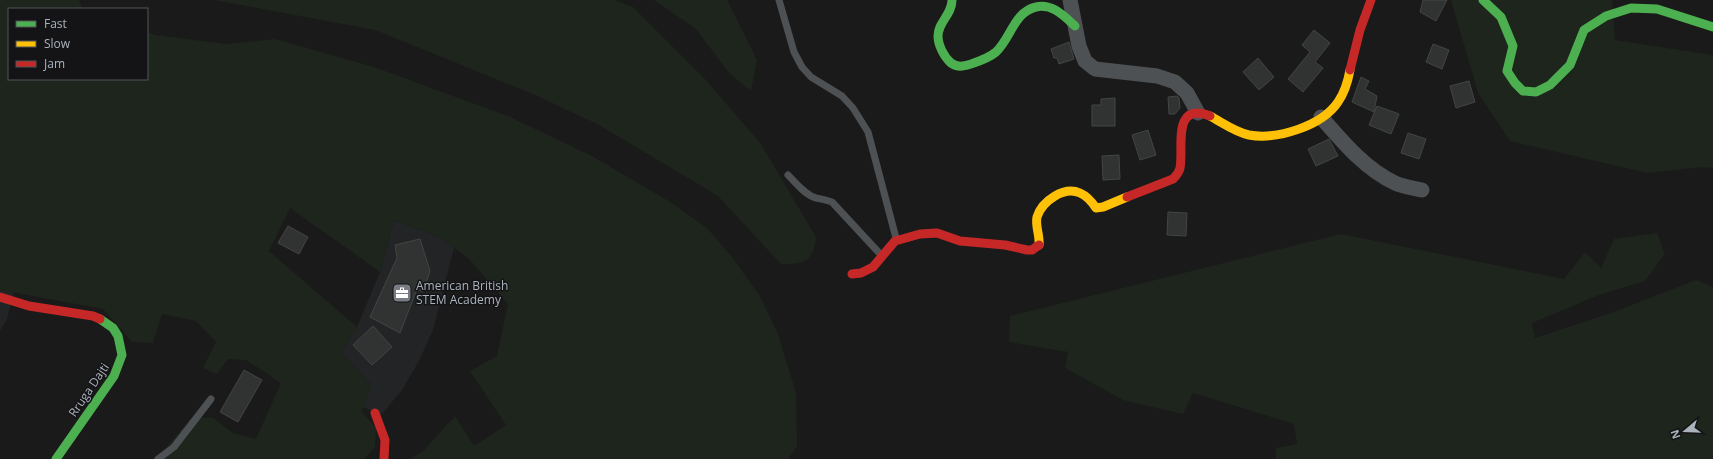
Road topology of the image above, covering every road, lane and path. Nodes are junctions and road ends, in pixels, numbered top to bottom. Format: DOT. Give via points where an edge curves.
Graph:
graph roads {
  1 [pos="780,0"];
  2 [pos="952,0"];
  3 [pos="1070,0"];
  4 [pos="1371,0"];
  5 [pos="1483,0"];
  6 [pos="1075,26"];
  7 [pos="1713,27"];
  8 [pos="1198,113"];
  9 [pos="1321,117"];
  10 [pos="788,175"];
  11 [pos="1422,190"];
  12 [pos="897,240"];
  13 [pos="882,257"];
  14 [pos="852,274"];
  15 [pos="0,297"];
  16 [pos="211,399"];
  17 [pos="375,413"];
  18 [pos="56,459"];
  19 [pos="158,459"];
  20 [pos="384,459"];
  1 -- 12 [label="lane" via="794,52 802,67 811,77 842,96 868,132"];
  2 -- 6 [label="street" via="951,10 939,25 938,37 948,61 956,66 988,58 998,50 1023,13 1036,7 1048,6"];
  3 -- 6 [label="street"];
  4 -- 9 [label="street" via="1347,84 1341,98"];
  5 -- 7 [label="street" via="1501,17 1513,46 1508,71 1523,91 1536,92 1550,85 1570,65 1584,30 1606,16 1631,8 1657,9"];
  6 -- 8 [label="street" via="1085,61 1095,69 1157,76 1175,82 1187,93"];
  8 -- 9 [label="street" via="1253,136 1277,136"];
  8 -- 12 [label="street" via="1187,117 1181,127 1180,167 1173,179 1103,207 1096,208 1085,195 1078,192 1069,192 1052,198 1045,203 1036,218 1040,240 1033,250 960,241 938,232"];
  9 -- 11 [label="street" via="1345,146 1374,169 1395,183"];
  10 -- 13 [label="lane" via="800,188 832,202"];
  12 -- 13 [label="street"];
  13 -- 14 [label="street" via="862,274"];
  15 -- 18 [label="street, Rruga Dajti" via="29,306 93,316 104,320 118,336 122,355 114,376"];
  16 -- 19 [label="lane" via="174,447"];
  17 -- 20 [label="street" via="378,424 385,434 387,447"];
}
